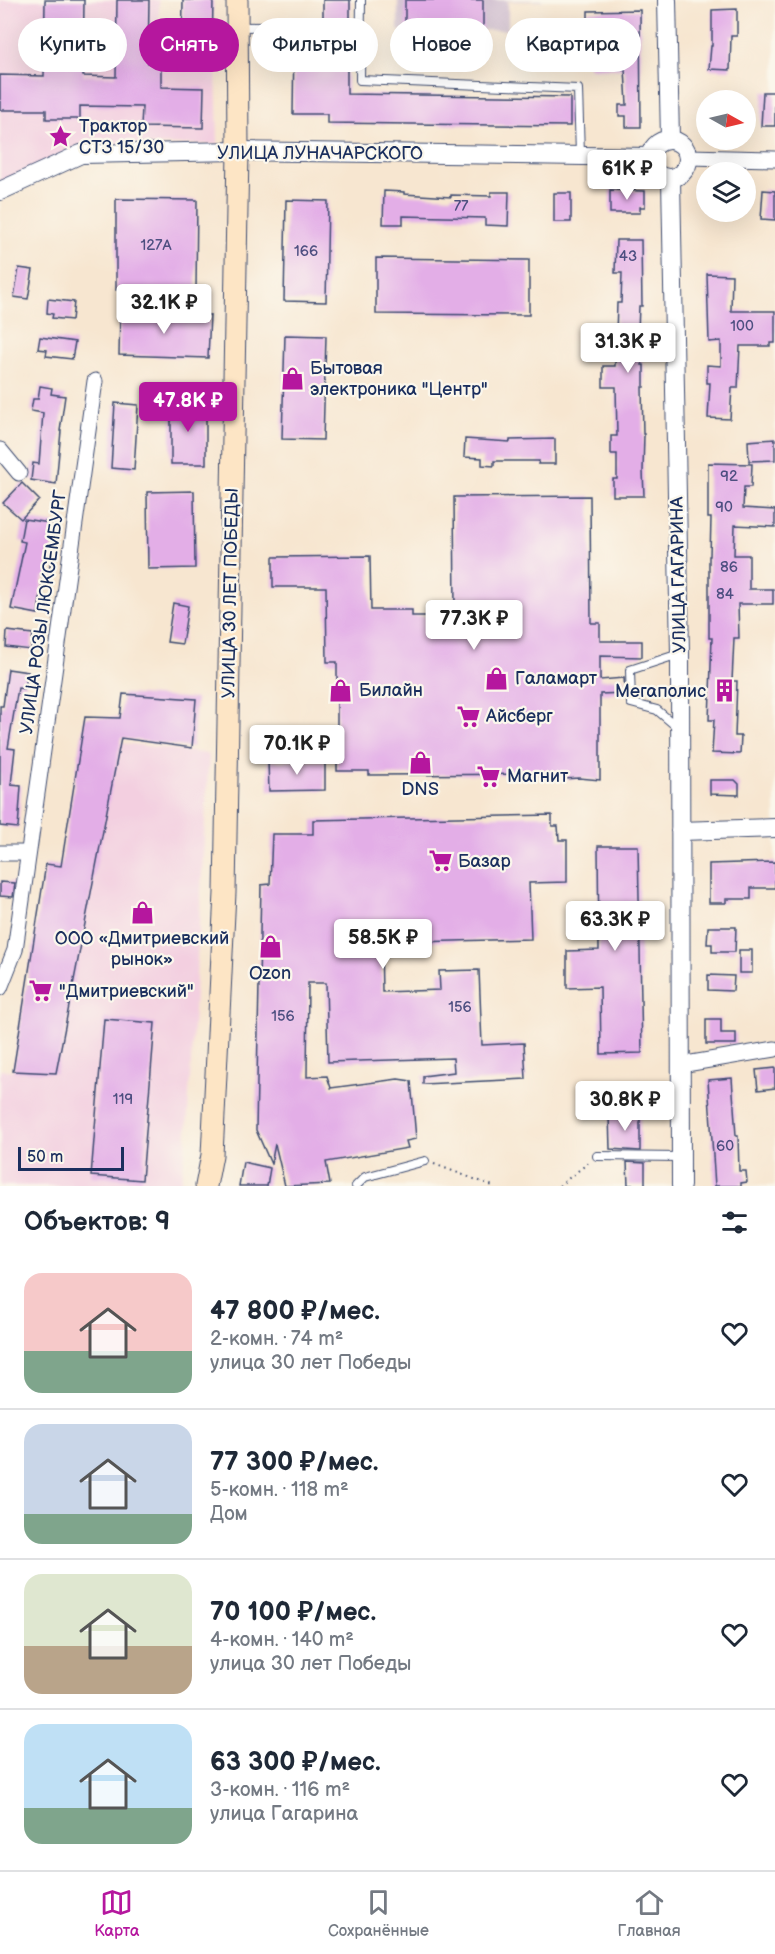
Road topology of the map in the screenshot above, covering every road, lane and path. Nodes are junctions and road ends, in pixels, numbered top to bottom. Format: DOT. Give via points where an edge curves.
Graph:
graph roads {
  1 [pos="237,0"];
  2 [pos="361,0"];
  3 [pos="667,0"];
  4 [pos="237,18"];
  5 [pos="360,18"];
  6 [pos="237,72"];
  7 [pos="360,72"];
  8 [pos="670,139"];
  9 [pos="238,151"];
  10 [pos="580,155"];
  11 [pos="649,157"];
  12 [pos="689,157"];
  13 [pos="775,159"];
  14 [pos="671,179"];
  15 [pos="0,191"];
  16 [pos="95,381"];
  17 [pos="0,450"];
  18 [pos="19,473"];
  19 [pos="680,654"];
  20 [pos="680,729"];
  21 [pos="775,828"];
  22 [pos="680,831"];
  23 [pos="0,853"];
  24 [pos="28,853"];
  25 [pos="0,988"];
  26 [pos="775,1049"];
  27 [pos="680,1065"];
  28 [pos="597,1156"];
  29 [pos="681,1157"];
  30 [pos="426,1161"];
  31 [pos="206,1186"];
  32 [pos="356,1186"];
  33 [pos="493,1186"];
  34 [pos="559,1186"];
  35 [pos="681,1186"];
  1 -- 4 [label="main road, УЛИЦА 30 ЛЕТ ПОБЕДЫ"];
  2 -- 5 [label="lane"];
  3 -- 8 [label="street"];
  6 -- 9 [label="main road, УЛИЦА 30 ЛЕТ ПОБЕДЫ"];
  7 -- 10 [label="lane" via="360,80 578,89"];
  8 -- 11 [label="street" via="656,144"];
  8 -- 12 [label="street" via="683,145"];
  9 -- 10 [label="street, УЛИЦА ЛУНАЧАРСКОГО"];
  9 -- 15 [label="street, УЛИЦА ЛУНАЧАРСКОГО" via="81,154"];
  9 -- 31 [label="main road, УЛИЦА 30 ЛЕТ ПОБЕДЫ" via="225,893 212,1155"];
  10 -- 11 [label="street, УЛИЦА ЛУНАЧАРСКОГО"];
  11 -- 14 [label="street" via="651,169 659,177"];
  12 -- 13 [label="street"];
  12 -- 14 [label="street" via="684,172"];
  14 -- 19 [label="street, УЛИЦА ГАГАРИНА"];
  16 -- 24 [label="street, УЛИЦА РОЗЫ ЛЮКСЕМБУРГ"];
  17 -- 18 [label="street"];
  19 -- 20 [label="street, УЛИЦА ГАГАРИНА"];
  19 -- 20 [label="lane" via="630,670 631,703 657,710"];
  20 -- 22 [label="street, УЛИЦА ГАГАРИНА"];
  21 -- 22 [label="street"];
  22 -- 27 [label="street, УЛИЦА ГАГАРИНА"];
  23 -- 24 [label="street"];
  24 -- 25 [label="street, УЛИЦА РОЗЫ ЛЮКСЕМБУРГ" via="15,950"];
  26 -- 27 [label="street"];
  27 -- 29 [label="street, УЛИЦА ГАГАРИНА"];
  28 -- 29 [label="lane"];
  28 -- 34 [label="path"];
  29 -- 35 [label="street, УЛИЦА ГАГАРИНА"];
  30 -- 32 [label="lane" via="365,1177"];
  30 -- 33 [label="path"];
}
